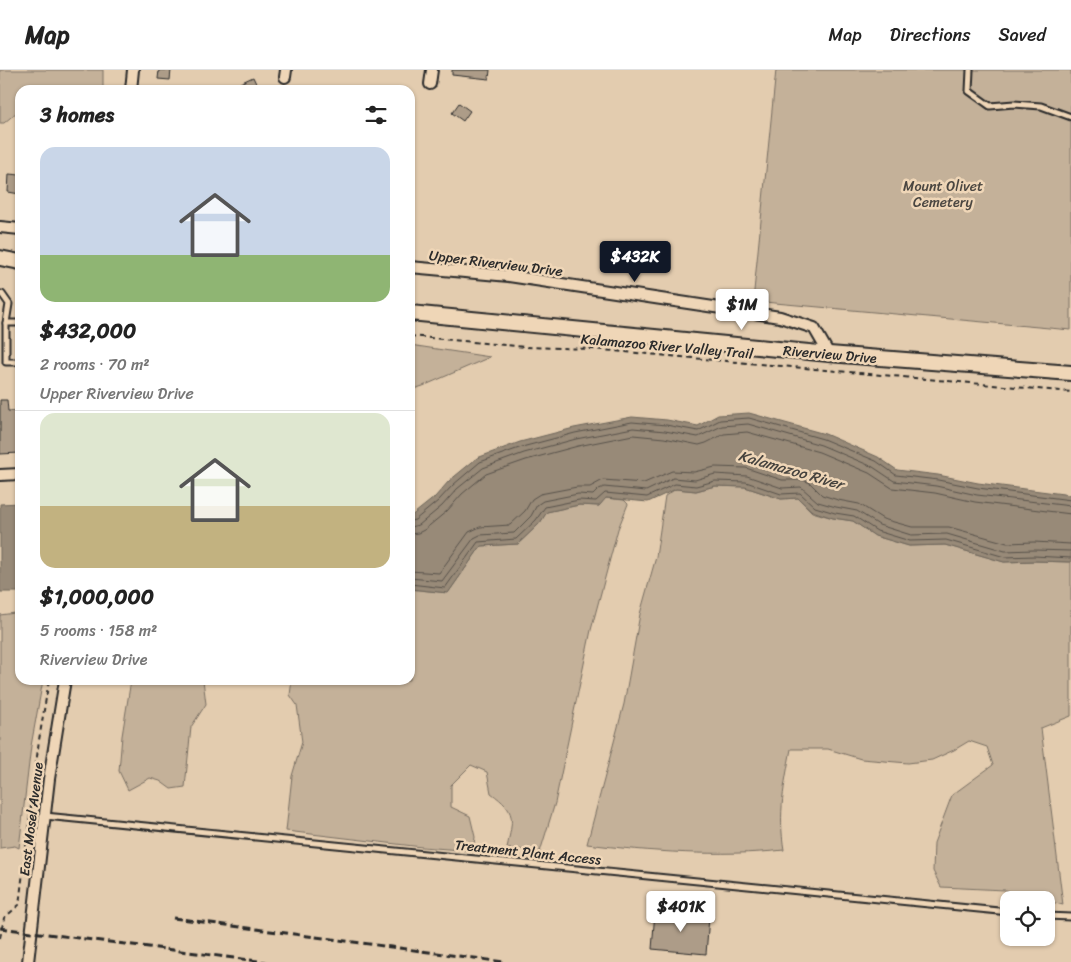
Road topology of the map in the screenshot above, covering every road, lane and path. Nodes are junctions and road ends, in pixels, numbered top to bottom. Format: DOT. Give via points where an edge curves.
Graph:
graph roads {
  1 [pos="133,70"];
  2 [pos="432,70"];
  3 [pos="970,70"];
  4 [pos="430,84"];
  5 [pos="132,85"];
  6 [pos="1071,117"];
  7 [pos="0,227"];
  8 [pos="15,228"];
  9 [pos="0,258"];
  10 [pos="15,261"];
  11 [pos="415,267"];
  12 [pos="0,294"];
  13 [pos="415,313"];
  14 [pos="6,323"];
  15 [pos="15,323"];
  16 [pos="415,336"];
  17 [pos="829,354"];
  18 [pos="15,362"];
  19 [pos="1071,373"];
  20 [pos="1071,392"];
  21 [pos="15,474"];
  22 [pos="0,475"];
  23 [pos="48,685"];
  24 [pos="64,685"];
  25 [pos="45,816"];
  26 [pos="1000,911"];
  27 [pos="1055,916"];
  28 [pos="1071,917"];
  29 [pos="0,938"];
  30 [pos="28,962"];
  1 -- 5 [label="street"];
  2 -- 4 [label="street"];
  3 -- 6 [label="lane" via="969,92 990,106 1041,106"];
  7 -- 8 [label="street"];
  9 -- 10 [label="street"];
  11 -- 17 [label="street, Upper Riverview Drive" via="509,276 780,318 814,328"];
  12 -- 14 [label="lane" via="9,304"];
  13 -- 17 [label="street, Riverview Drive"];
  14 -- 15 [label="lane"];
  14 -- 18 [label="lane" via="6,362"];
  16 -- 20 [label="path, Kalamazoo River Valley Trail"];
  17 -- 19 [label="street, Riverview Drive"];
  21 -- 22 [label="street"];
  23 -- 29 [label="path" via="18,905 4,918"];
  24 -- 25 [label="street, East Mosel Avenue"];
  25 -- 26 [label="lane, Treatment Plant Access"];
  25 -- 30 [label="street, East Mosel Avenue"];
  27 -- 28 [label="lane"];
}
